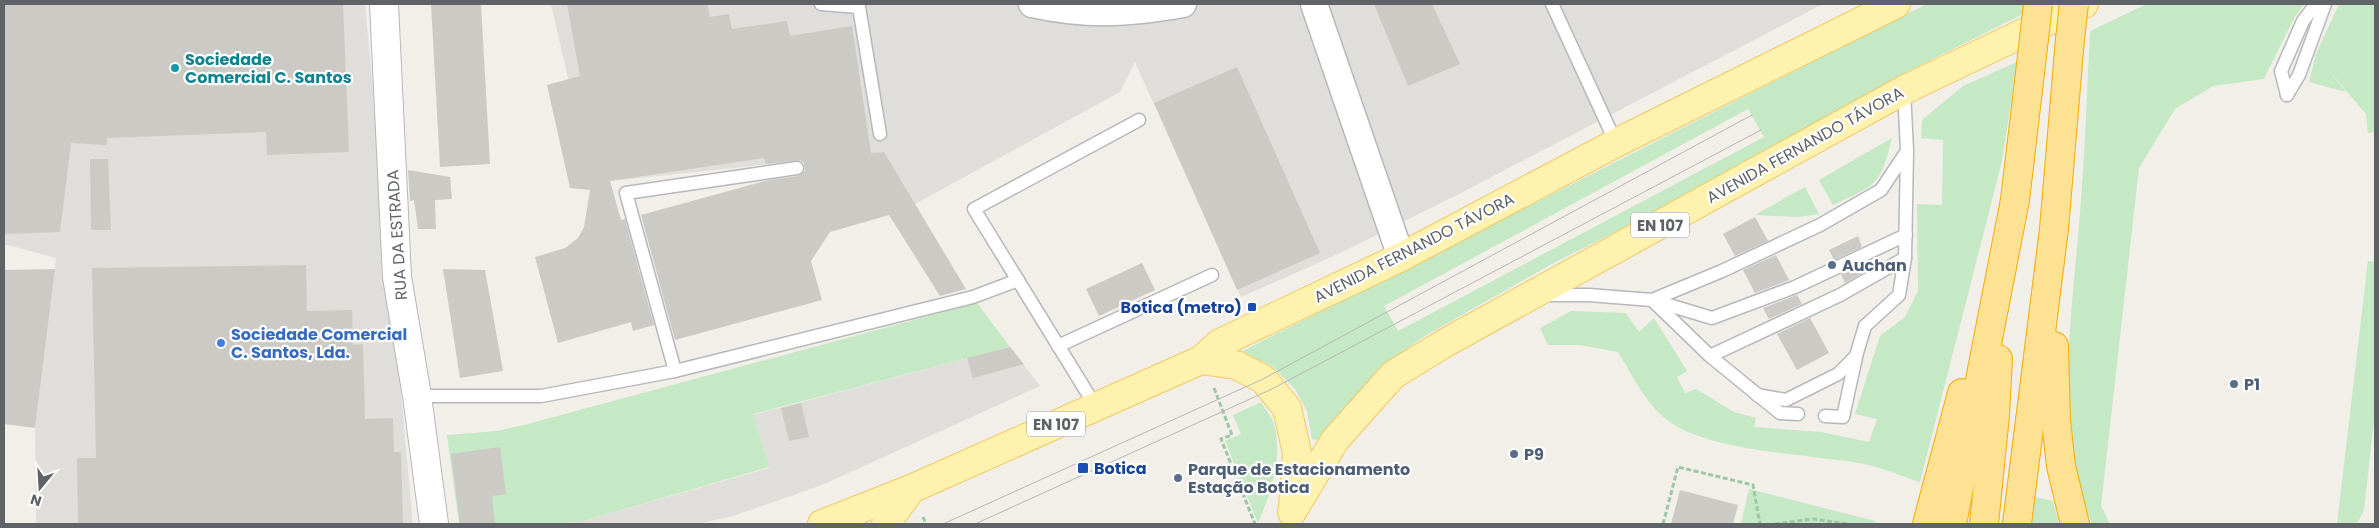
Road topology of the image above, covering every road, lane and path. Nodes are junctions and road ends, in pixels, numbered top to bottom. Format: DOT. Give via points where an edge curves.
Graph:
graph roads {
  1 [pos="384,4"];
  2 [pos="821,4"];
  3 [pos="1032,4"];
  4 [pos="1182,4"];
  5 [pos="1314,4"];
  6 [pos="1552,4"];
  7 [pos="1896,4"];
  8 [pos="2038,4"];
  9 [pos="2074,4"];
  10 [pos="2084,4"];
  11 [pos="2316,4"];
  12 [pos="2325,4"];
  13 [pos="1904,90"];
  14 [pos="1139,120"];
  15 [pos="880,134"];
  16 [pos="1616,143"];
  17 [pos="1907,151"];
  18 [pos="797,168"];
  19 [pos="2054,229"];
  20 [pos="1906,235"];
  21 [pos="1401,258"];
  22 [pos="1905,258"];
  23 [pos="2002,262"];
  24 [pos="1212,275"];
  25 [pos="1018,280"];
  26 [pos="1532,295"];
  27 [pos="1652,300"];
  28 [pos="1058,346"];
  29 [pos="1710,356"];
  30 [pos="1856,356"];
  31 [pos="1202,360"];
  32 [pos="675,371"];
  33 [pos="1213,385"];
  34 [pos="1757,395"];
  35 [pos="417,396"];
  36 [pos="1096,407"];
  37 [pos="1798,414"];
  38 [pos="1825,416"];
  39 [pos="911,489"];
  40 [pos="1291,518"];
  41 [pos="434,524"];
  42 [pos="822,524"];
  43 [pos="886,524"];
  44 [pos="1254,524"];
  45 [pos="1663,524"];
  46 [pos="1760,524"];
  47 [pos="1776,524"];
  48 [pos="1849,524"];
  49 [pos="1927,524"];
  50 [pos="1952,524"];
  51 [pos="1984,524"];
  52 [pos="2017,524"];
  53 [pos="2075,524"];
  1 -- 35 [label="street, RUA DA ESTRADA" via="397,277"];
  2 -- 15 [label="lane" via="859,7"];
  3 -- 4 [label="street" via="1111,14"];
  5 -- 21 [label="street"];
  6 -- 16 [label="lane"];
  7 -- 16 [label="main road, AVENIDA FERNANDO TÁVORA / EN 107"];
  8 -- 23 [label="highway, bridge" via="2019,172"];
  9 -- 19 [label="highway, bridge"];
  10 -- 13 [label="main road, AVENIDA FERNANDO TÁVORA / EN 107"];
  11 -- 12 [label="lane" via="2303,21 2281,71 2287,95 2299,75"];
  13 -- 17 [label="lane"];
  13 -- 26 [label="main road, AVENIDA FERNANDO TÁVORA / EN 107"];
  14 -- 25 [label="lane" via="974,209"];
  16 -- 21 [label="main road, AVENIDA FERNANDO TÁVORA / EN 107"];
  17 -- 20 [label="lane"];
  17 -- 27 [label="lane" via="1882,190 1802,234 1722,272"];
  18 -- 32 [label="lane" via="626,193"];
  19 -- 52 [label="highway"];
  19 -- 53 [label="highway" via="2056,421"];
  20 -- 22 [label="lane"];
  20 -- 27 [label="lane" via="1796,287 1712,318"];
  21 -- 31 [label="main road, AVENIDA FERNANDO TÁVORA / EN 107" via="1220,343"];
  22 -- 29 [label="lane" via="1840,295"];
  22 -- 30 [label="lane" via="1899,295 1865,326"];
  23 -- 49 [label="highway" via="1949,434"];
  23 -- 50 [label="highway"];
  23 -- 51 [label="highway" via="1995,415"];
  24 -- 28 [label="lane"];
  25 -- 28 [label="lane"];
  25 -- 32 [label="lane" via="972,297"];
  26 -- 27 [label="lane"];
  26 -- 40 [label="main road, AVENIDA FERNANDO TÁVORA / EN 107" via="1445,342 1393,375 1335,440"];
  27 -- 29 [label="lane"];
  28 -- 36 [label="lane"];
  29 -- 34 [label="lane"];
  30 -- 34 [label="lane" via="1838,374 1786,400"];
  30 -- 38 [label="lane" via="1843,417"];
  31 -- 36 [label="main road, AVENIDA FERNANDO TÁVORA / EN 107"];
  31 -- 40 [label="main road, AVENIDA FERNANDO TÁVORA" via="1236,366 1263,379 1287,408 1297,453"];
  32 -- 35 [label="lane" via="541,396"];
  33 -- 44 [label="path" via="1232,435 1221,439"];
  34 -- 37 [label="lane" via="1780,413"];
  35 -- 41 [label="street, RUA DA ESTRADA"];
  36 -- 39 [label="main road, AVENIDA FERNANDO TÁVORA / EN 107"];
  39 -- 42 [label="main road, AVENIDA FERNANDO TÁVORA / EN 107"];
  39 -- 43 [label="main road"];
  45 -- 46 [label="path" via="1678,467 1753,485"];
  47 -- 48 [label="path" via="1813,518"];
}
